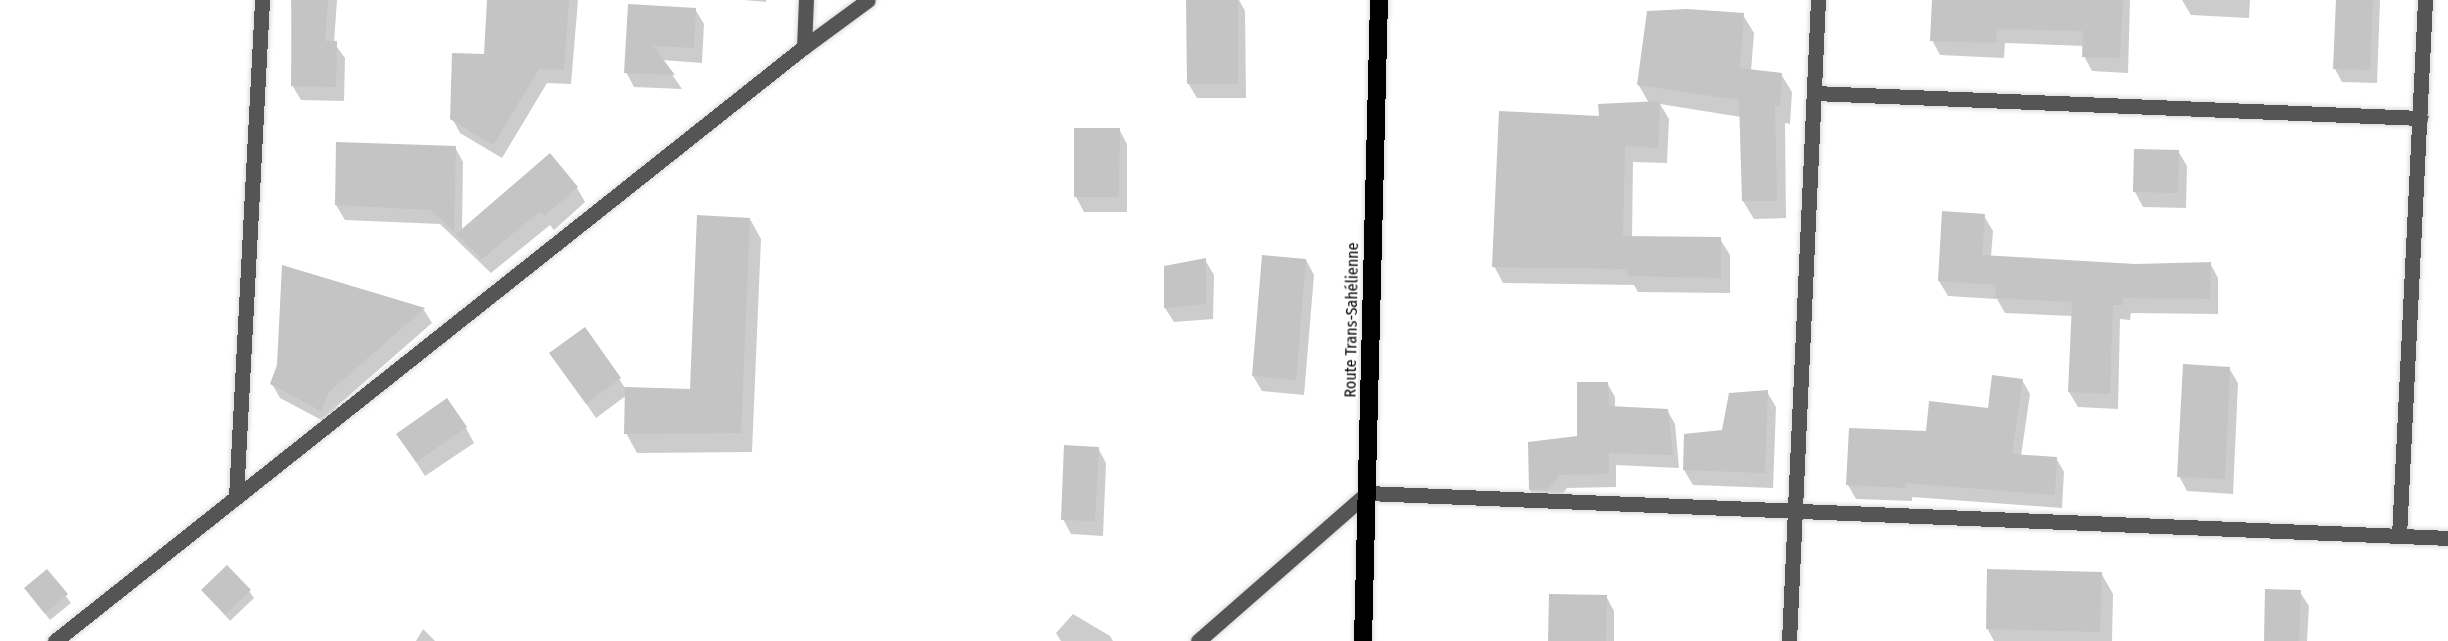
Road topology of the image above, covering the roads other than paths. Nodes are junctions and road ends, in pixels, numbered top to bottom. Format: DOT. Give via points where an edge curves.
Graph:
graph roads {
  1 [pos="262,0"];
  2 [pos="806,0"];
  3 [pos="868,0"];
  4 [pos="1379,0"];
  5 [pos="1818,0"];
  6 [pos="2424,0"];
  7 [pos="804,47"];
  8 [pos="1814,93"];
  9 [pos="2420,118"];
  10 [pos="1367,494"];
  11 [pos="236,498"];
  12 [pos="1794,511"];
  13 [pos="2399,536"];
  14 [pos="2448,538"];
  15 [pos="55,641"];
  16 [pos="1198,641"];
  17 [pos="1363,641"];
  18 [pos="1789,641"];
  1 -- 11 [label="street"];
  2 -- 7 [label="street"];
  3 -- 7 [label="street"];
  4 -- 10 [label="highway, Route Trans-Sahélienne"];
  5 -- 8 [label="street"];
  6 -- 9 [label="street"];
  7 -- 11 [label="street"];
  8 -- 9 [label="street"];
  8 -- 12 [label="street"];
  9 -- 13 [label="street"];
  10 -- 12 [label="street"];
  10 -- 16 [label="street"];
  10 -- 17 [label="highway, Route Trans-Sahélienne"];
  11 -- 15 [label="street"];
  12 -- 13 [label="street"];
  12 -- 18 [label="street"];
  13 -- 14 [label="street"];
}
